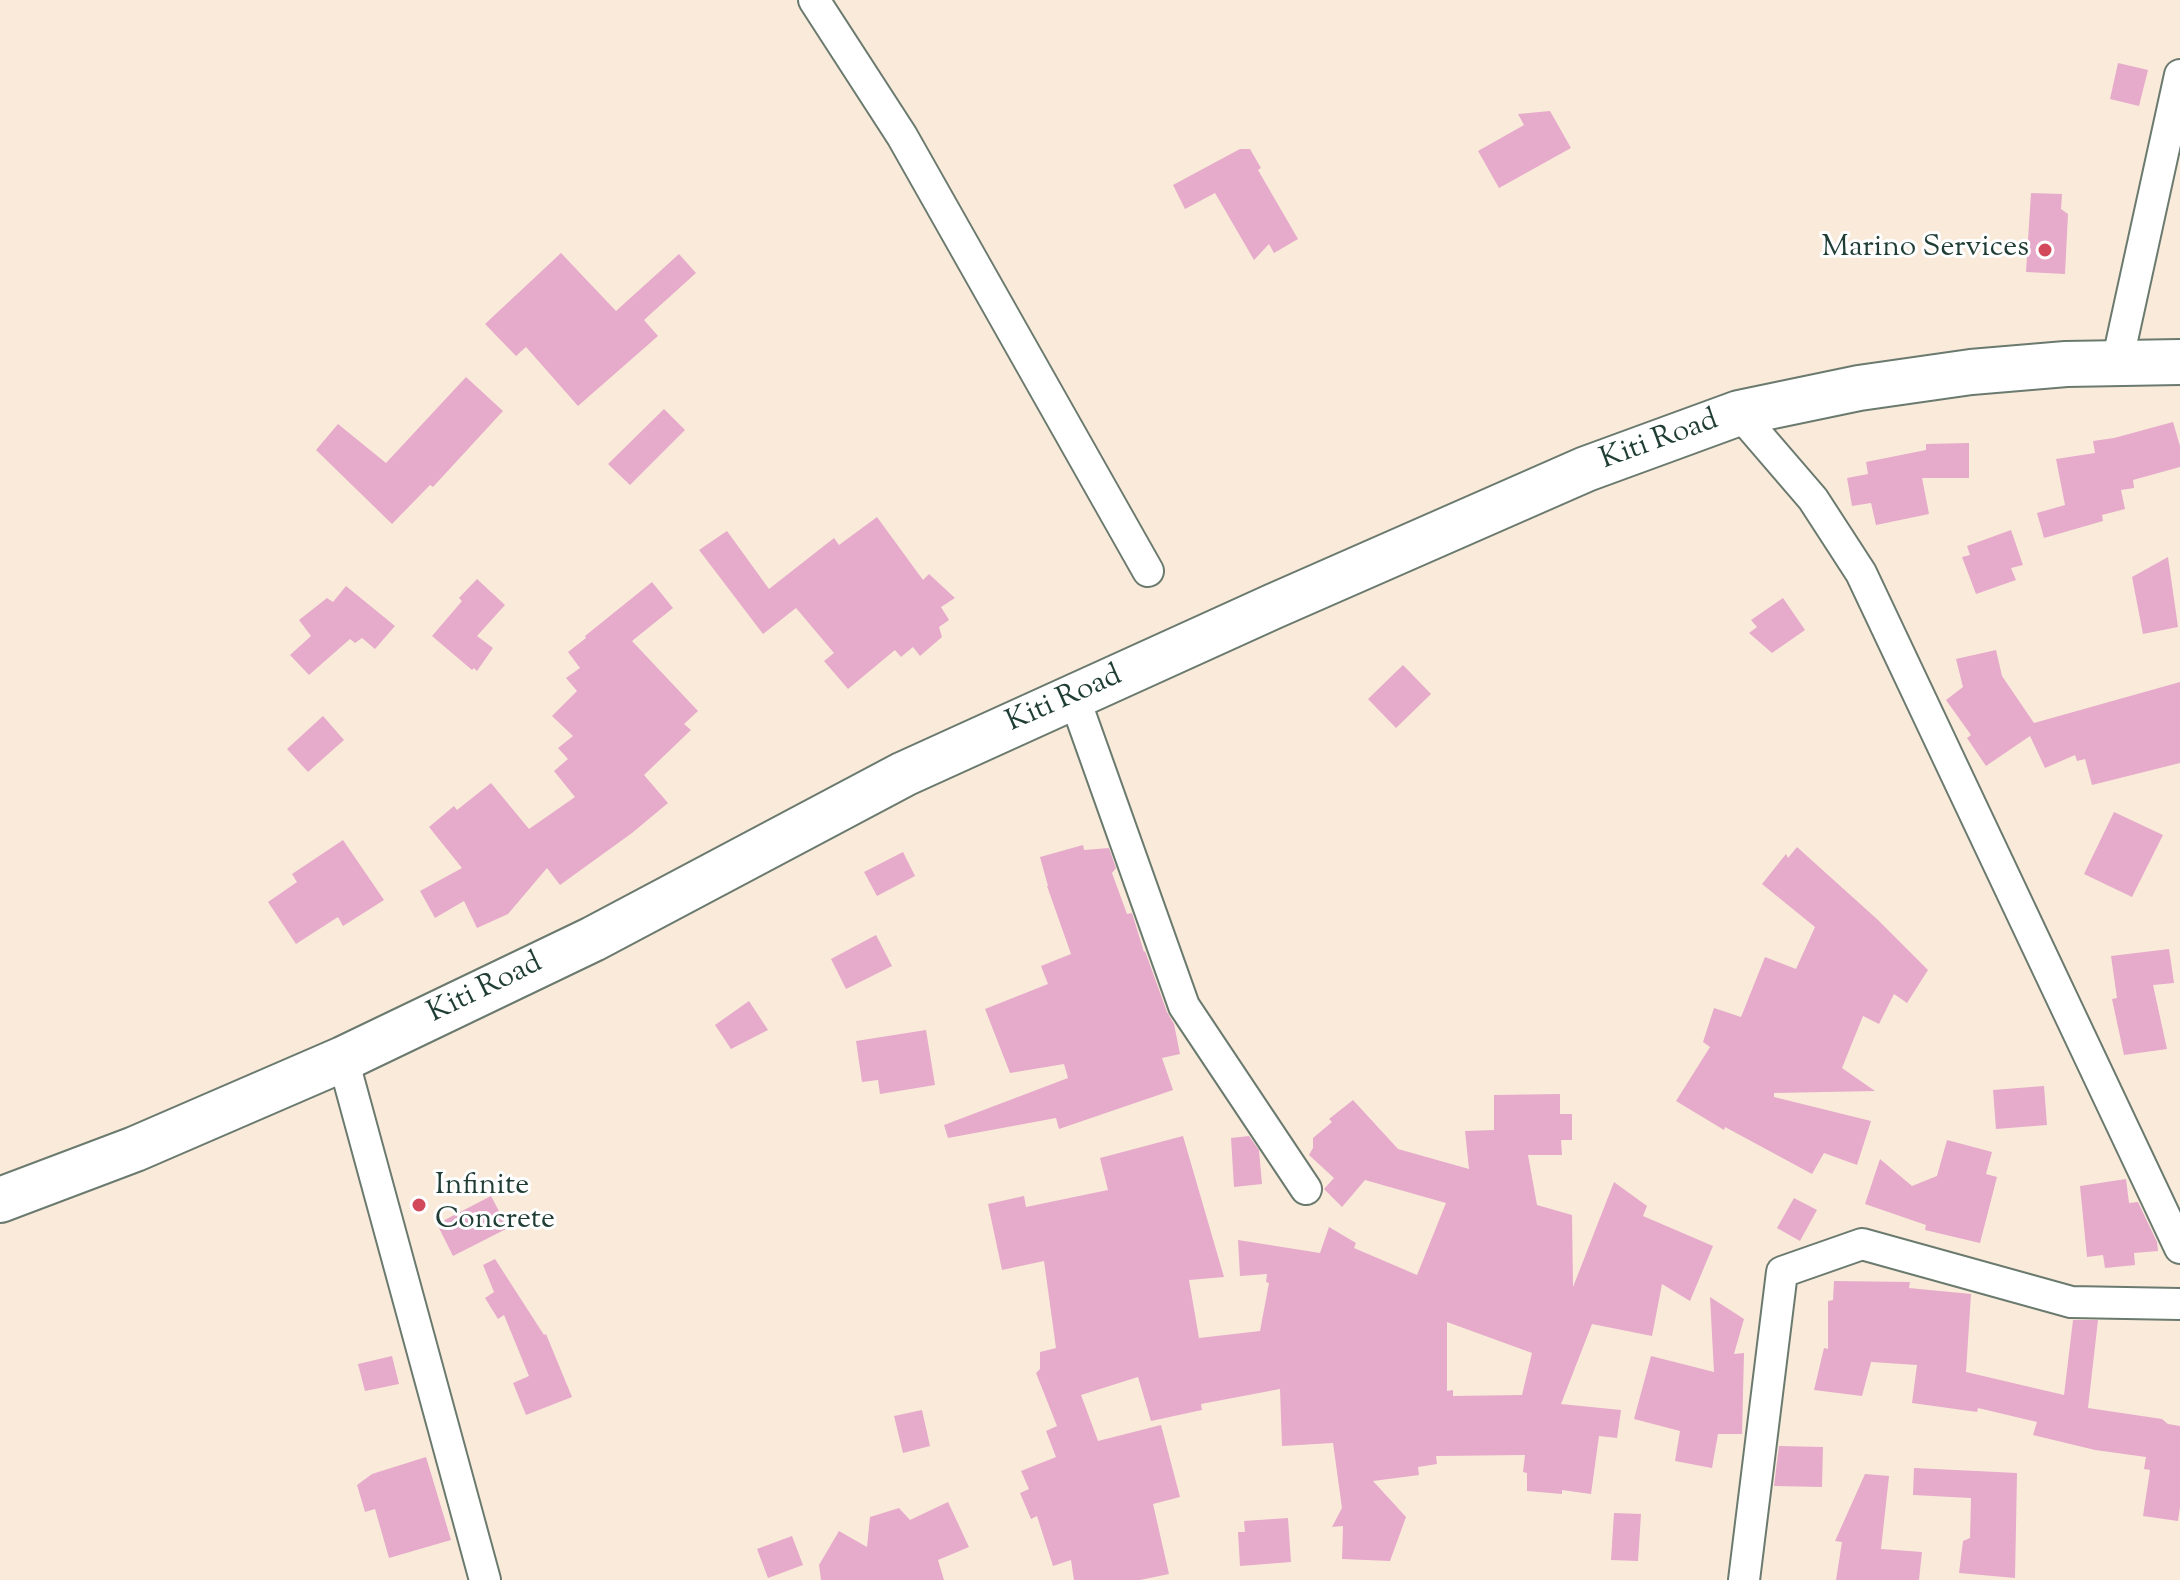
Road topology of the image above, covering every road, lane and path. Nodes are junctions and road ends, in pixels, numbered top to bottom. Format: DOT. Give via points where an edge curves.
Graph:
graph roads {
  1 [pos="814,0"];
  2 [pos="2180,75"];
  3 [pos="2180,362"];
  4 [pos="2117,363"];
  5 [pos="1739,413"];
  6 [pos="1148,571"];
  7 [pos="1074,697"];
  8 [pos="343,1059"];
  9 [pos="1306,1189"];
  10 [pos="0,1200"];
  11 [pos="2180,1248"];
  12 [pos="2180,1304"];
  13 [pos="485,1580"];
  14 [pos="1744,1580"];
  1 -- 6 [label="street" via="902,136"];
  2 -- 4 [label="street"];
  3 -- 4 [label="street, Kiti Road"];
  4 -- 5 [label="street, Kiti Road" via="1971,372"];
  5 -- 7 [label="street, Kiti Road" via="1586,469"];
  5 -- 11 [label="street" via="1813,499 1861,573"];
  7 -- 8 [label="street, Kiti Road" via="904,774 593,939"];
  7 -- 9 [label="street" via="1184,1006"];
  8 -- 10 [label="street, Kiti Road" via="135,1149"];
  8 -- 13 [label="street"];
  12 -- 14 [label="street" via="2071,1302 1862,1244 1782,1272"];
}
